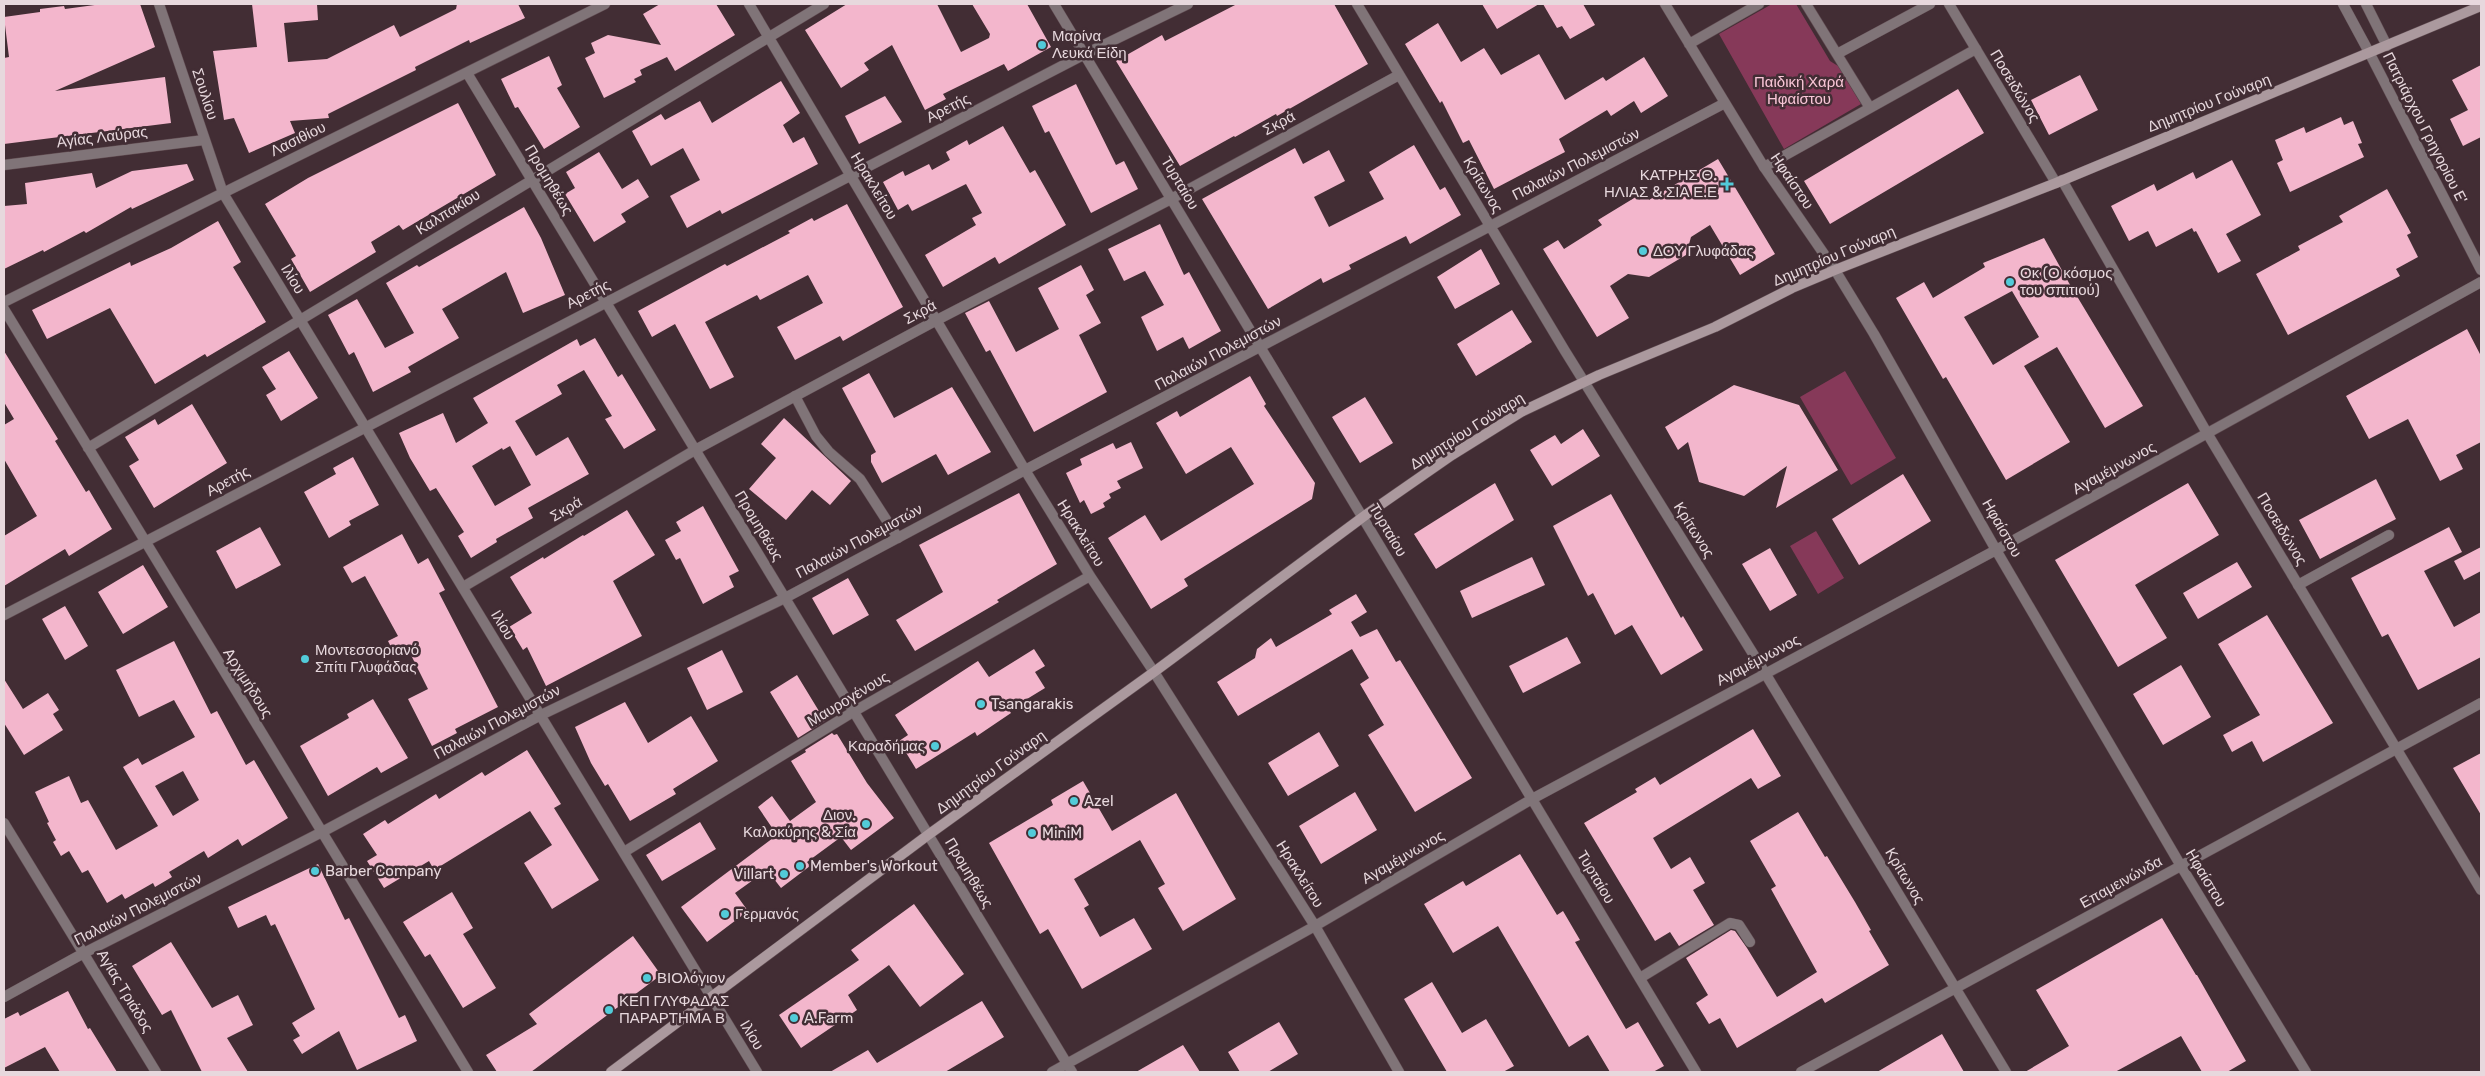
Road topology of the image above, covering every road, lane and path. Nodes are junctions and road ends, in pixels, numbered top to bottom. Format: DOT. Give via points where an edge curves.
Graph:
graph roads {
  1 [pos="159,4"];
  2 [pos="605,4"];
  3 [pos="748,4"];
  4 [pos="824,4"];
  5 [pos="1054,4"];
  6 [pos="1188,4"];
  7 [pos="1357,4"];
  8 [pos="1664,4"];
  9 [pos="1759,4"];
  10 [pos="1806,4"];
  11 [pos="1930,4"];
  12 [pos="1951,4"];
  13 [pos="2343,4"];
  14 [pos="2366,4"];
  15 [pos="2481,6"];
  16 [pos="768,37"];
  17 [pos="1689,44"];
  18 [pos="2387,46"];
  19 [pos="1976,50"];
  20 [pos="1085,54"];
  21 [pos="1837,54"];
  22 [pos="2370,54"];
  23 [pos="467,73"];
  24 [pos="1399,75"];
  25 [pos="1725,103"];
  26 [pos="1870,108"];
  27 [pos="204,140"];
  28 [pos="4,165"];
  29 [pos="1764,168"];
  30 [pos="851,175"];
  31 [pos="531,179"];
  32 [pos="2059,181"];
  33 [pos="223,193"];
  34 [pos="1172,199"];
  35 [pos="1490,225"];
  36 [pos="1834,270"];
  37 [pos="2481,270"];
  38 [pos="2481,282"];
  39 [pos="4,302"];
  40 [pos="605,302"];
  41 [pos="4,309"];
  42 [pos="937,320"];
  43 [pos="301,321"];
  44 [pos="1262,347"];
  45 [pos="1585,382"];
  46 [pos="795,396"];
  47 [pos="365,426"];
  48 [pos="2207,433"];
  49 [pos="88,448"];
  50 [pos="695,450"];
  51 [pos="1025,470"];
  52 [pos="1363,518"];
  53 [pos="2389,535"];
  54 [pos="898,538"];
  55 [pos="144,542"];
  56 [pos="1996,550"];
  57 [pos="1090,576"];
  58 [pos="2298,584"];
  59 [pos="463,587"];
  60 [pos="785,598"];
  61 [pos="4,615"];
  62 [pos="1154,672"];
  63 [pos="1765,673"];
  64 [pos="2481,703"];
  65 [pos="853,712"];
  66 [pos="540,715"];
  67 [pos="2397,749"];
  68 [pos="1532,799"];
  69 [pos="4,823"];
  70 [pos="322,832"];
  71 [pos="928,835"];
  72 [pos="624,852"];
  73 [pos="2181,866"];
  74 [pos="2481,890"];
  75 [pos="1315,926"];
  76 [pos="1750,942"];
  77 [pos="84,953"];
  78 [pos="1640,978"];
  79 [pos="1955,989"];
  80 [pos="4,997"];
  81 [pos="712,997"];
  82 [pos="1069,1068"];
  83 [pos="156,1072"];
  84 [pos="468,1072"];
  85 [pos="611,1072"];
  86 [pos="757,1072"];
  87 [pos="1052,1072"];
  88 [pos="1399,1072"];
  89 [pos="1696,1072"];
  90 [pos="1801,1072"];
  91 [pos="2006,1072"];
  92 [pos="2306,1072"];
  1 -- 27 [label="street, Σουλίου"];
  2 -- 23 [label="street, Λασιθίου"];
  3 -- 16 [label="street, Ηρακλείτου"];
  4 -- 16 [label="street, Καλπακίου"];
  5 -- 20 [label="street, Τυρταίου"];
  6 -- 20 [label="street, Αρετής"];
  7 -- 24 [label="street, Κρίτωνος"];
  8 -- 17 [label="street, Ηφαίστου"];
  9 -- 17 [label="street"];
  10 -- 21 [label="street"];
  11 -- 21 [label="street"];
  12 -- 19 [label="street, Ποσειδώνος"];
  13 -- 22 [label="street, Πατριάρχου Γρηγορίου E'"];
  14 -- 18 [label="street"];
  15 -- 18 [label="main road, Δημητρίου Γούναρη"];
  16 -- 30 [label="street, Ηρακλείτου"];
  16 -- 31 [label="street, Καλπακίου"];
  17 -- 25 [label="street, Ηφαίστου"];
  18 -- 22 [label="main road, Δημητρίου Γούναρη"];
  19 -- 26 [label="street"];
  19 -- 32 [label="street, Ποσειδώνος"];
  20 -- 30 [label="street, Αρετής"];
  20 -- 34 [label="street, Τυρταίου"];
  21 -- 26 [label="street"];
  22 -- 32 [label="main road, Δημητρίου Γούναρη"];
  22 -- 37 [label="street, Πατριάρχου Γρηγορίου E'"];
  23 -- 31 [label="street, Προμηθέως"];
  23 -- 33 [label="street, Λασιθίου"];
  24 -- 34 [label="street, Σκρά"];
  24 -- 35 [label="street, Κρίτωνος"];
  25 -- 29 [label="street, Ηφαίστου"];
  25 -- 35 [label="street, Παλαιών Πολεμιστών"];
  26 -- 29 [label="street"];
  27 -- 28 [label="street, Αγίας Λαύρας"];
  27 -- 33 [label="street, Σουλίου"];
  29 -- 36 [label="street, Ηφαίστου"];
  30 -- 40 [label="street, Αρετής"];
  30 -- 42 [label="street, Ηρακλείτου"];
  31 -- 40 [label="street, Προμηθέως"];
  31 -- 43 [label="street, Καλπακίου"];
  32 -- 36 [label="main road, Δημητρίου Γούναρη"];
  32 -- 48 [label="street, Ποσειδώνος"];
  33 -- 39 [label="street, Λασιθίου"];
  33 -- 43 [label="street, Ιλίου"];
  34 -- 42 [label="street, Σκρά"];
  34 -- 44 [label="street, Τυρταίου"];
  35 -- 44 [label="street, Παλαιών Πολεμιστών"];
  35 -- 45 [label="street, Κρίτωνος"];
  36 -- 45 [label="main road, Δημητρίου Γούναρη" via="1714,327"];
  36 -- 56 [label="street, Ηφαίστου" via="1874,334"];
  38 -- 48 [label="street, Αγαμέμνωνος"];
  40 -- 47 [label="street, Αρετής"];
  40 -- 50 [label="street, Προμηθέως"];
  41 -- 49 [label="street, Αρχιμήδους"];
  42 -- 46 [label="street, Σκρά"];
  42 -- 51 [label="street, Ηρακλείτου"];
  43 -- 47 [label="street, Ιλίου"];
  43 -- 49 [label="street, Καλπακίου"];
  44 -- 51 [label="street, Παλαιών Πολεμιστών"];
  44 -- 52 [label="street, Τυρταίου"];
  45 -- 52 [label="main road, Δημητρίου Γούναρη" via="1521,412 1452,454"];
  45 -- 63 [label="street, Κρίτωνος"];
  46 -- 50 [label="street, Σκρά"];
  46 -- 54 [label="street" via="816,436 860,479"];
  47 -- 55 [label="street, Αρετής"];
  47 -- 59 [label="street, Ιλίου"];
  48 -- 56 [label="street, Αγαμέμνωνος"];
  48 -- 58 [label="street, Ποσειδώνος"];
  49 -- 55 [label="street, Αρχιμήδους"];
  50 -- 59 [label="street, Σκρά"];
  50 -- 60 [label="street, Προμηθέως"];
  51 -- 54 [label="street, Παλαιών Πολεμιστών"];
  51 -- 57 [label="street, Ηρακλείτου"];
  52 -- 62 [label="main road, Δημητρίου Γούναρη"];
  52 -- 68 [label="street, Τυρταίου"];
  53 -- 58 [label="street"];
  54 -- 60 [label="street, Παλαιών Πολεμιστών"];
  55 -- 61 [label="street, Αρετής"];
  55 -- 70 [label="street, Αρχιμήδους"];
  56 -- 63 [label="street, Αγαμέμνωνος"];
  56 -- 73 [label="street, Ηφαίστου"];
  57 -- 62 [label="street, Ηρακλείτου"];
  57 -- 65 [label="street, Μαυρογένους"];
  58 -- 67 [label="street, Ποσειδώνος"];
  59 -- 66 [label="street, Ιλίου"];
  60 -- 65 [label="street, Προμηθέως"];
  60 -- 66 [label="street, Παλαιών Πολεμιστών"];
  62 -- 71 [label="main road, Δημητρίου Γούναρη"];
  62 -- 75 [label="street, Ηρακλείτου"];
  63 -- 68 [label="street, Αγαμέμνωνος"];
  63 -- 79 [label="street, Κρίτωνος"];
  64 -- 67 [label="street, Επαμεινώνδα"];
  65 -- 71 [label="street, Προμηθέως"];
  65 -- 72 [label="street, Μαυρογένους"];
  66 -- 70 [label="street, Παλαιών Πολεμιστών"];
  66 -- 72 [label="street, Ιλίου"];
  67 -- 73 [label="street, Επαμεινώνδα"];
  67 -- 74 [label="street, Ποσειδώνος"];
  68 -- 75 [label="street, Αγαμέμνωνος"];
  68 -- 78 [label="street, Τυρταίου"];
  69 -- 77 [label="street, Αγίας Τριάδος"];
  70 -- 77 [label="street, Παλαιών Πολεμιστών"];
  70 -- 84 [label="street, Αρχιμήδους"];
  71 -- 81 [label="main road, Δημητρίου Γούναρη"];
  71 -- 82 [label="street, Προμηθέως"];
  72 -- 81 [label="street, Ιλίου"];
  73 -- 79 [label="street, Επαμεινώνδα"];
  73 -- 92 [label="street, Ηφαίστου"];
  75 -- 82 [label="street, Αγαμέμνωνος"];
  75 -- 88 [label="street, Ηρακλείτου"];
  76 -- 78 [label="street" via="1739,925 1730,924"];
  77 -- 80 [label="street, Παλαιών Πολεμιστών"];
  77 -- 83 [label="street, Αγίας Τριάδος"];
  78 -- 89 [label="street, Τυρταίου"];
  79 -- 90 [label="street, Επαμεινώνδα"];
  79 -- 91 [label="street, Κρίτωνος"];
  81 -- 85 [label="main road, Δημητρίου Γούναρη"];
  81 -- 86 [label="street, Ιλίου"];
  82 -- 87 [label="street, Αγαμέμνωνος"];
}
